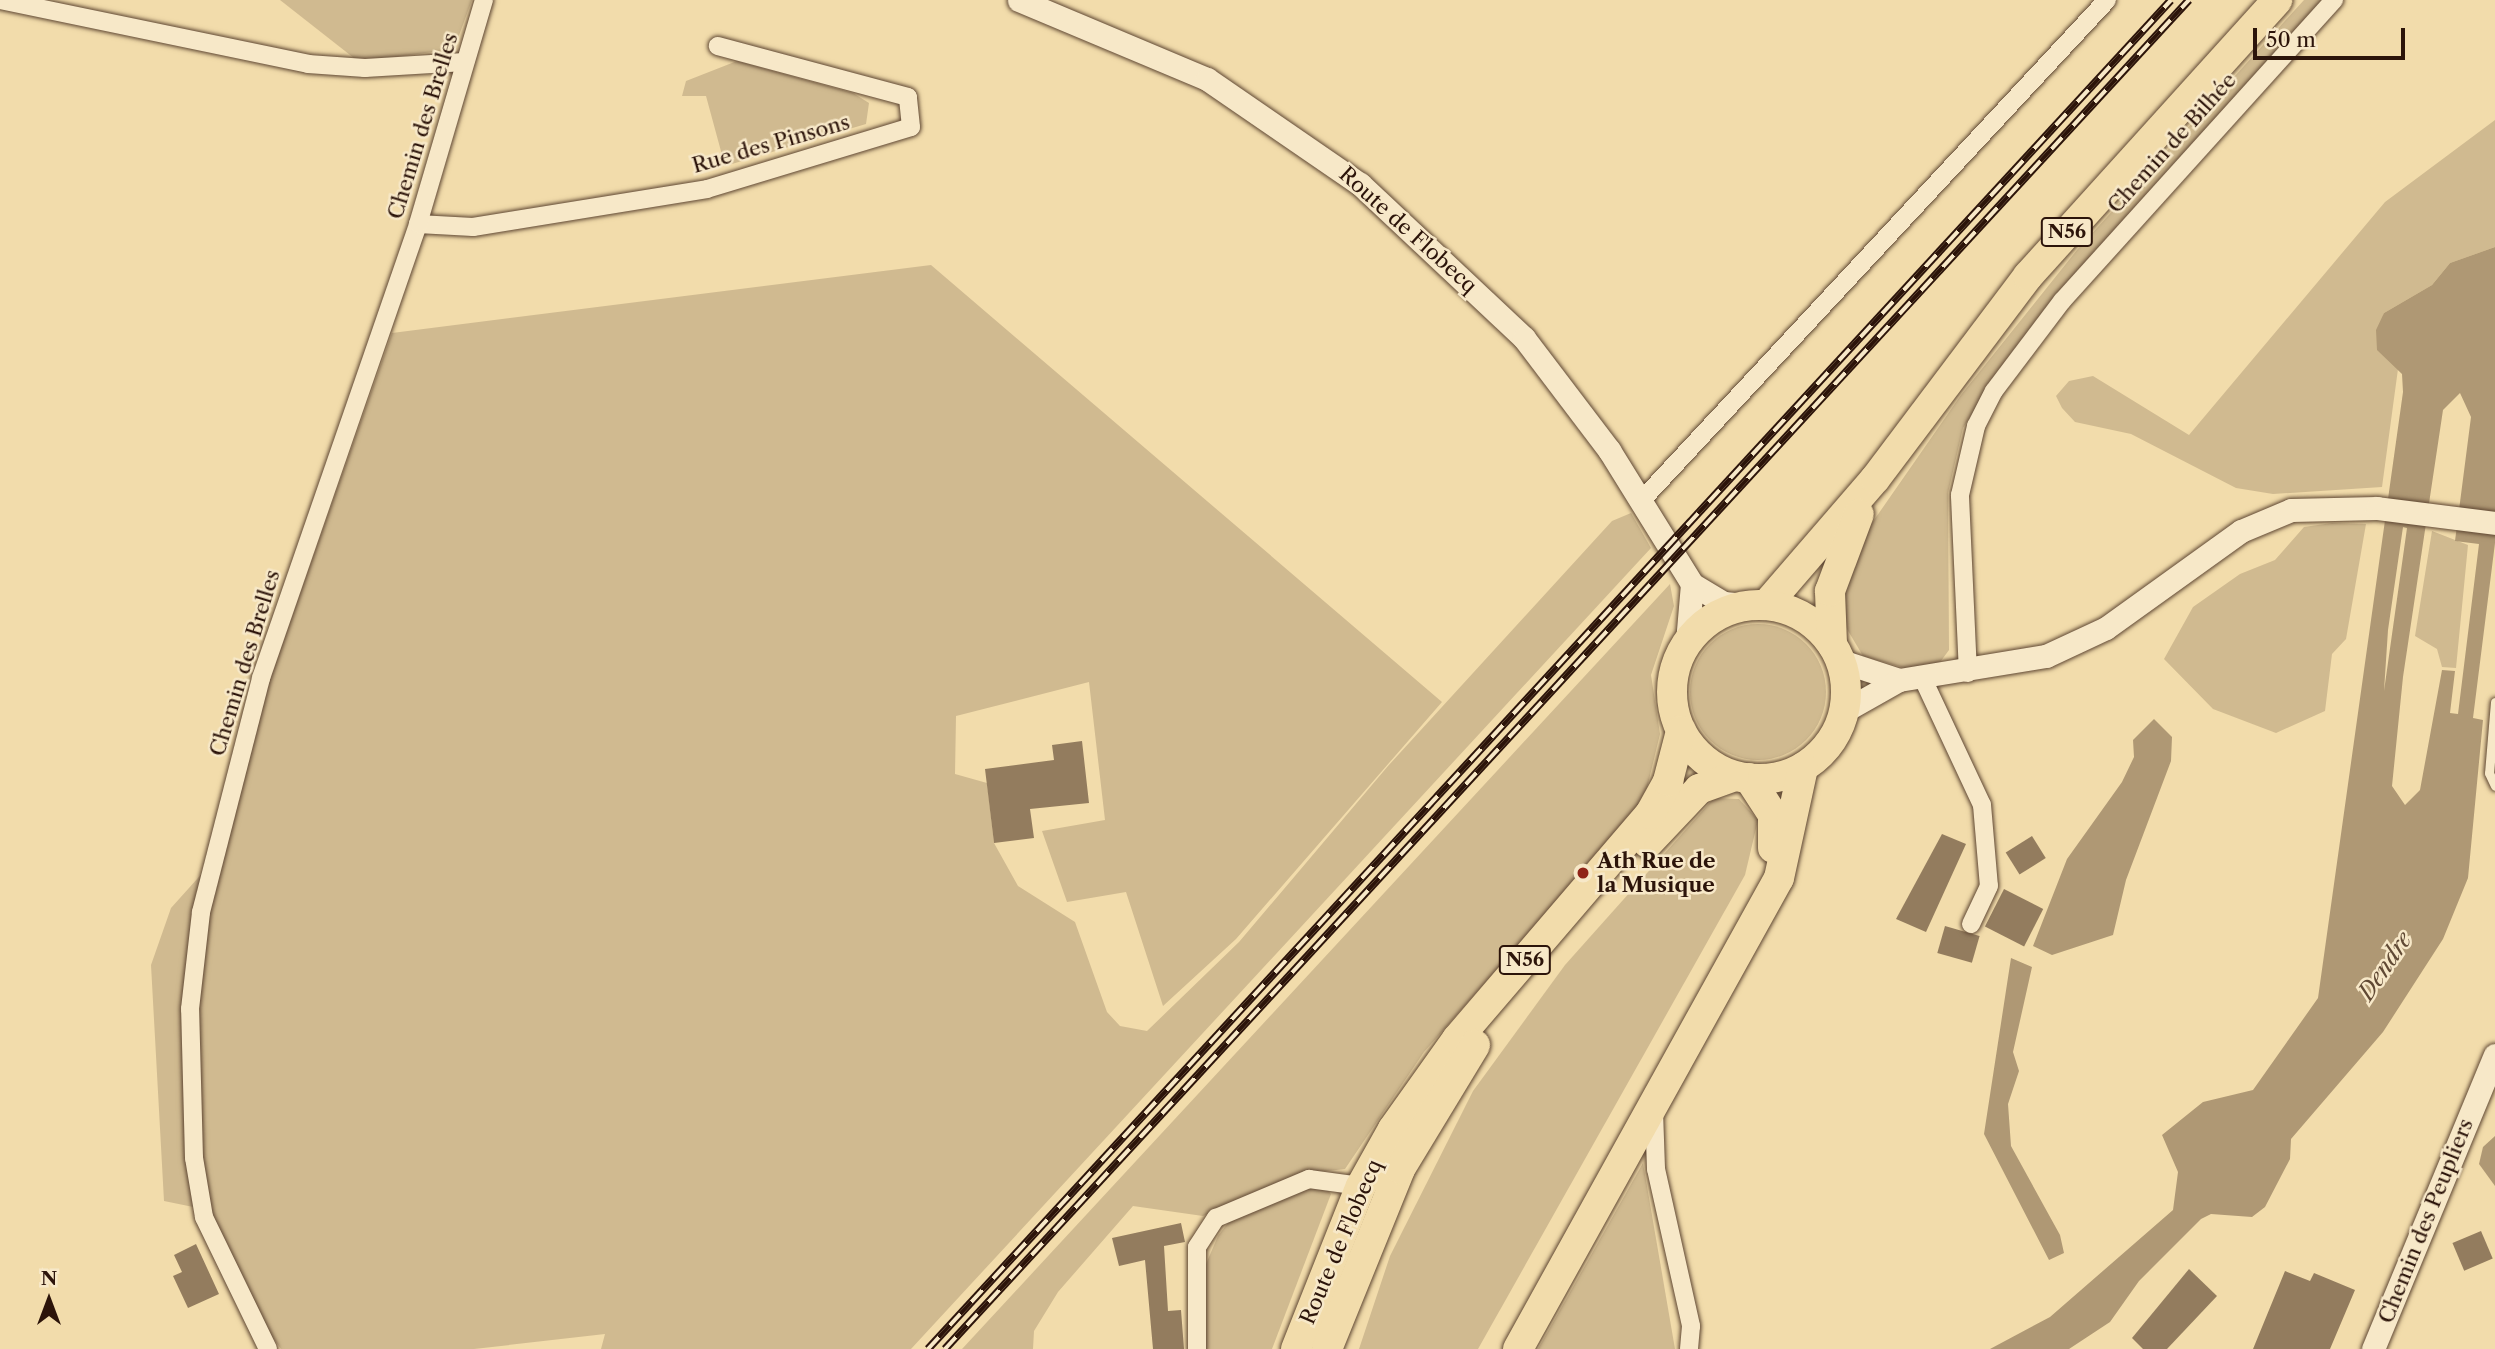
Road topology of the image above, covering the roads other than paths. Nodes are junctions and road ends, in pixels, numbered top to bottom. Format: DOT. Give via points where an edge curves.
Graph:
graph roads {
  1 [pos="0,0"];
  2 [pos="484,0"];
  3 [pos="1019,0"];
  4 [pos="2107,0"];
  5 [pos="2277,0"];
  6 [pos="2334,0"];
  7 [pos="718,46"];
  8 [pos="465,62"];
  9 [pos="418,225"];
  10 [pos="1875,479"];
  11 [pos="1641,502"];
  12 [pos="2495,523"];
  13 [pos="1692,584"];
  14 [pos="1757,605"];
  15 [pos="1687,642"];
  16 [pos="1836,652"];
  17 [pos="1968,673"];
  18 [pos="1923,679"];
  19 [pos="1899,680"];
  20 [pos="2495,702"];
  21 [pos="1844,710"];
  22 [pos="1681,731"];
  23 [pos="1803,768"];
  24 [pos="1742,777"];
  25 [pos="2495,786"];
  26 [pos="1971,924"];
  27 [pos="2495,1055"];
  28 [pos="1654,1106"];
  29 [pos="1361,1186"];
  30 [pos="268,1349"];
  31 [pos="1197,1349"];
  32 [pos="1296,1349"];
  33 [pos="1327,1349"];
  34 [pos="1496,1349"];
  35 [pos="1518,1349"];
  36 [pos="1689,1349"];
  37 [pos="2373,1349"];
  1 -- 8 [label="street" via="308,64 365,68"];
  2 -- 8 [label="street, Chemin des Brelles"];
  3 -- 11 [label="street, Route de Flobecq" via="1207,79 1360,184 1524,338"];
  4 -- 11 [label="street"];
  5 -- 10 [label="highway, N56" via="2028,276"];
  6 -- 17 [label="street, Chemin de Bilhée" via="2071,291 1994,391 1976,426 1959,495"];
  7 -- 9 [label="street, Rue des Pinsons" via="908,97 911,127 707,189 473,226"];
  8 -- 9 [label="street, Chemin des Brelles"];
  9 -- 30 [label="street, Chemin des Brelles" via="261,678 201,912 192,973 194,1158 204,1217"];
  10 -- 14 [label="highway, N56"];
  10 -- 16 [label="highway, N56" via="1836,565 1830,591"];
  11 -- 13 [label="street, Route de Flobecq"];
  12 -- 17 [label="street" via="2377,508 2310,507 2241,531 2078,642 2046,656"];
  13 -- 14 [label="street, Route de Flobecq" via="1724,603"];
  13 -- 15 [label="street"];
  14 -- 15 [label="highway, N56" via="1714,618"];
  14 -- 16 [label="highway" via="1804,617"];
  15 -- 22 [label="highway, N56" via="1672,676"];
  16 -- 19 [label="street"];
  16 -- 21 [label="highway, N56"];
  17 -- 18 [label="street"];
  18 -- 19 [label="street"];
  18 -- 26 [label="street" via="1982,805 1989,886"];
  19 -- 21 [label="street"];
  20 -- 25 [label="lane" via="2489,773"];
  21 -- 23 [label="highway, N56" via="1831,742"];
  22 -- 24 [label="highway, N56" via="1703,759"];
  22 -- 29 [label="highway, Route de Flobecq / N56" via="1668,780 1650,814 1457,1038"];
  23 -- 24 [label="highway, N56"];
  23 -- 28 [label="highway" via="1779,878"];
  24 -- 33 [label="highway, Route de Flobecq / N56" via="1699,789 1665,823 1468,1055 1400,1169"];
  24 -- 34 [label="highway" via="1773,815 1764,877"];
  27 -- 37 [label="street, Chemin des Peupliers"];
  28 -- 35 [label="highway"];
  28 -- 36 [label="street" via="1656,1169 1691,1326"];
  29 -- 31 [label="street" via="1309,1179 1216,1218 1197,1247"];
  29 -- 32 [label="highway, Route de Flobecq / N56"];
}
